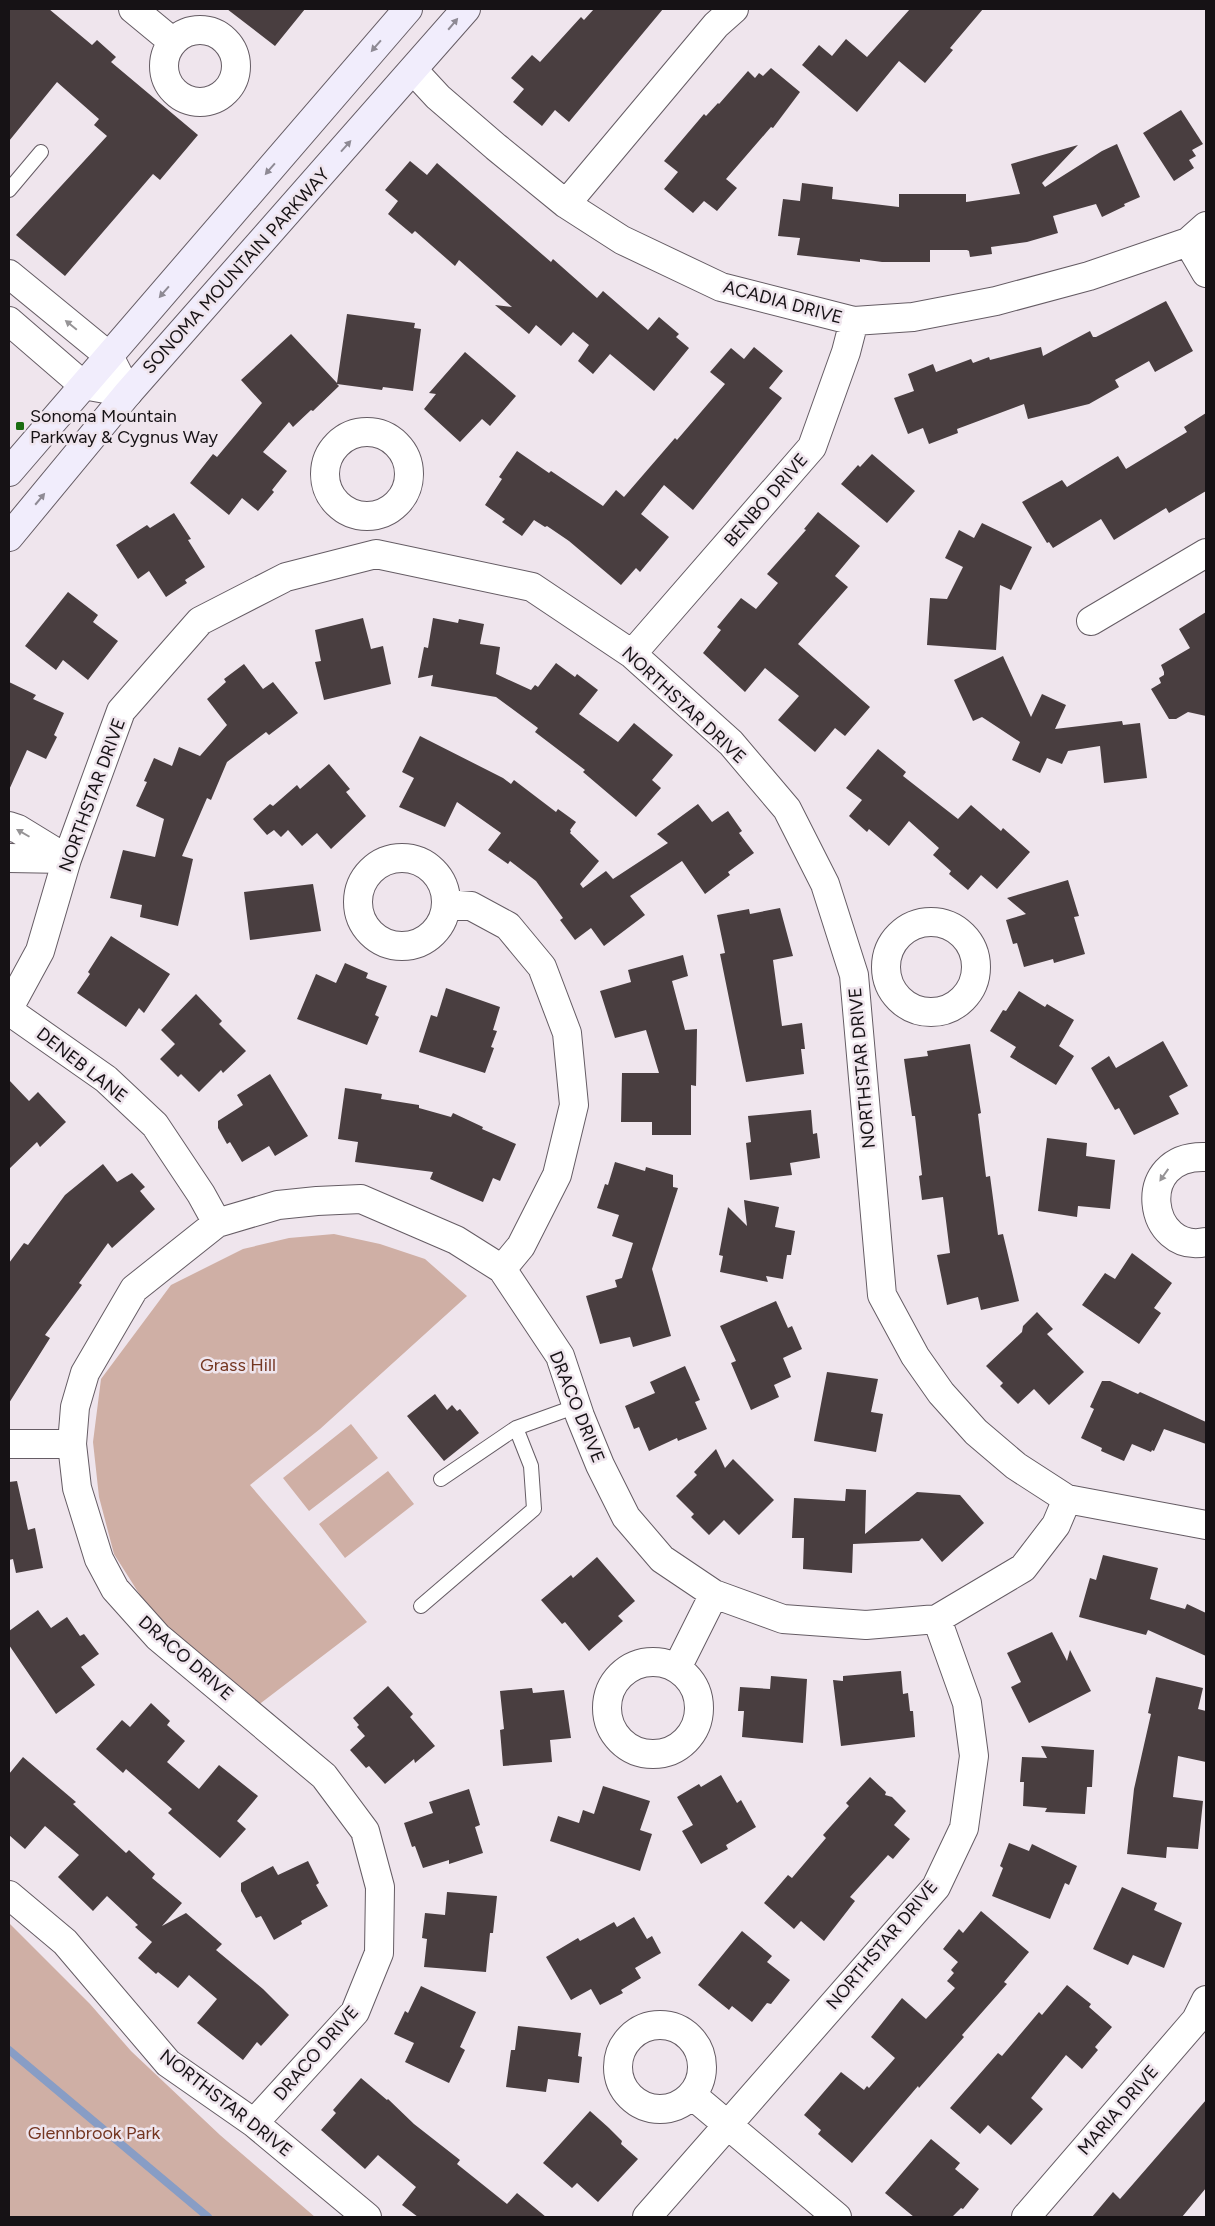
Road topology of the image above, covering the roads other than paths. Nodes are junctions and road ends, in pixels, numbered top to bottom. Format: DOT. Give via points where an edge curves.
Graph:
graph roads {
  1 [pos="133,9"];
  2 [pos="408,9"];
  3 [pos="466,9"];
  4 [pos="734,9"];
  5 [pos="173,42"];
  6 [pos="413,70"];
  7 [pos="41,152"];
  8 [pos="9,190"];
  9 [pos="566,204"];
  10 [pos="1197,234"];
  11 [pos="1206,273"];
  12 [pos="9,274"];
  13 [pos="9,320"];
  14 [pos="854,321"];
  15 [pos="109,356"];
  16 [pos="82,385"];
  17 [pos="128,393"];
  18 [pos="9,472"];
  19 [pos="371,516"];
  20 [pos="9,537"];
  21 [pos="1206,553"];
  22 [pos="376,554"];
  23 [pos="1091,621"];
  24 [pos="632,654"];
  25 [pos="9,826"];
  26 [pos="9,858"];
  27 [pos="67,860"];
  28 [pos="446,904"];
  29 [pos="886,972"];
  30 [pos="854,975"];
  31 [pos="9,1010"];
  32 [pos="1206,1157"];
  33 [pos="217,1223"];
  34 [pos="1206,1242"];
  35 [pos="502,1269"];
  36 [pos="577,1406"];
  37 [pos="516,1428"];
  38 [pos="9,1444"];
  39 [pos="72,1444"];
  40 [pos="441,1479"];
  41 [pos="1066,1499"];
  42 [pos="1206,1525"];
  43 [pos="714,1594"];
  44 [pos="421,1606"];
  45 [pos="937,1619"];
  46 [pos="677,1668"];
  47 [pos="9,1895"];
  48 [pos="1203,2016"];
  49 [pos="692,2095"];
  50 [pos="254,2123"];
  51 [pos="727,2124"];
  52 [pos="367,2217"];
  53 [pos="647,2217"];
  54 [pos="837,2217"];
  55 [pos="1026,2217"];
  1 -- 5 [label="street"];
  2 -- 15 [label="main road, one-way"];
  6 -- 3 [label="main road, SONOMA MOUNTAIN PARKWAY, one-way"];
  4 -- 9 [label="street" via="716,25"];
  6 -- 9 [label="street, ACADIA DRIVE" via="438,97"];
  17 -- 6 [label="main road, SONOMA MOUNTAIN PARKWAY, one-way"];
  7 -- 8 [label="lane"];
  9 -- 14 [label="street, ACADIA DRIVE" via="622,240 721,287"];
  10 -- 11 [label="street"];
  10 -- 14 [label="street, ACADIA DRIVE" via="1089,276 996,301 913,317"];
  15 -- 12 [label="street, one-way"];
  13 -- 16 [label="street"];
  14 -- 24 [label="street, BENBO DRIVE" via="812,447"];
  15 -- 16 [label="main road"];
  15 -- 17 [label="street"];
  16 -- 17 [label="street"];
  16 -- 18 [label="main road"];
  20 -- 17 [label="main road, SONOMA MOUNTAIN PARKWAY, one-way"];
  19 -- 22 [label="street"];
  21 -- 23 [label="street"];
  22 -- 24 [label="street, NORTHSTAR DRIVE" via="532,587"];
  22 -- 27 [label="street, NORTHSTAR DRIVE" via="286,577 200,621 122,711"];
  24 -- 30 [label="street, NORTHSTAR DRIVE" via="731,743 787,809 825,884"];
  27 -- 25 [label="street, one-way"];
  26 -- 27 [label="street"];
  27 -- 31 [label="street, NORTHSTAR DRIVE" via="40,951"];
  28 -- 35 [label="street" via="471,906 508,926 542,967 567,1033 574,1105 557,1175 520,1246"];
  29 -- 30 [label="street"];
  30 -- 41 [label="street, NORTHSTAR DRIVE" via="882,1295 914,1356 940,1393 976,1432"];
  31 -- 33 [label="street, DENEB LANE" via="106,1079 155,1125"];
  32 -- 34 [label="street, one-way" via="1180,1160 1160,1179 1156,1191 1159,1218 1166,1229 1190,1242"];
  33 -- 35 [label="street, DRACO DRIVE" via="278,1206 317,1200 361,1199 456,1240"];
  33 -- 39 [label="street, DRACO DRIVE" via="134,1289 86,1373 75,1407"];
  35 -- 36 [label="street, DRACO DRIVE" via="560,1356"];
  36 -- 37 [label="lane"];
  36 -- 43 [label="street, DRACO DRIVE" via="626,1517 662,1559"];
  37 -- 40 [label="lane"];
  37 -- 44 [label="lane" via="531,1466 534,1509"];
  38 -- 39 [label="street"];
  39 -- 50 [label="street, DRACO DRIVE" via="79,1496 99,1559 115,1589 158,1637 324,1776 365,1831 380,1887 380,1953 355,2012"];
  41 -- 42 [label="street, NORTHSTAR DRIVE"];
  41 -- 45 [label="street, DRACO DRIVE" via="1056,1525 1023,1568"];
  43 -- 45 [label="street, DRACO DRIVE" via="783,1619 866,1624"];
  43 -- 46 [label="street"];
  45 -- 51 [label="street, NORTHSTAR DRIVE" via="967,1704 973,1748 964,1828 936,1887"];
  47 -- 50 [label="street, NORTHSTAR DRIVE" via="64,1942 168,2063"];
  48 -- 55 [label="street, MARIA DRIVE"];
  49 -- 51 [label="street"];
  50 -- 52 [label="street, NORTHSTAR DRIVE"];
  51 -- 53 [label="street, NORTHSTAR DRIVE"];
  51 -- 54 [label="street"];
}
